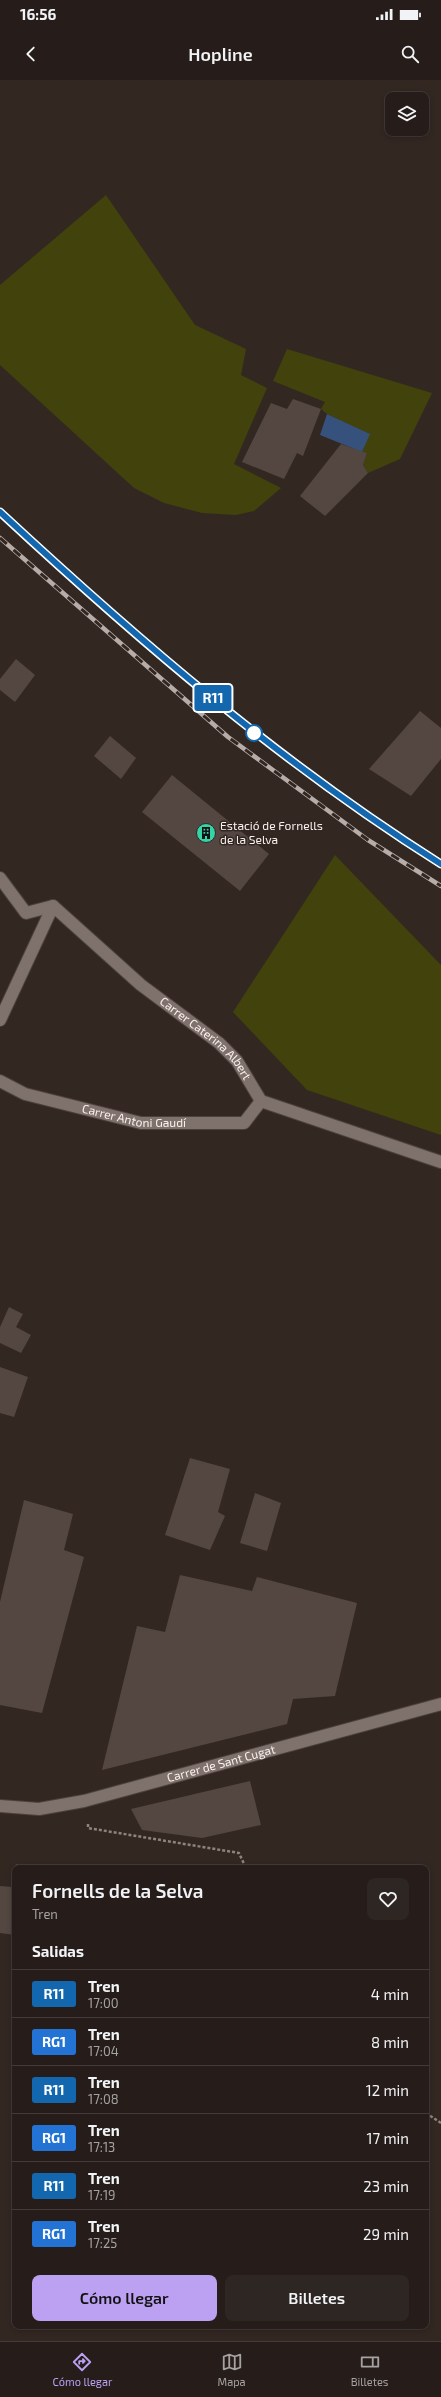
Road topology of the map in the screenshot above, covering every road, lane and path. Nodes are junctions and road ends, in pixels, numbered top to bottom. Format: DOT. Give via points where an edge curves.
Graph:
graph roads {
  1 [pos="0,878"];
  2 [pos="53,906"];
  3 [pos="0,1020"];
  4 [pos="0,1081"];
  5 [pos="261,1101"];
  6 [pos="441,1162"];
  7 [pos="441,1704"];
  8 [pos="84,1801"];
  9 [pos="0,1806"];
  10 [pos="245,1865"];
  11 [pos="429,2115"];
  12 [pos="441,2123"];
  1 -- 2 [label="street" via="26,913"];
  2 -- 3 [label="street"];
  2 -- 5 [label="street, Carrer Caterina Albert" via="140,985 219,1043 238,1061"];
  4 -- 5 [label="street, Carrer Antoni Gaudí" via="25,1094 141,1123 244,1123"];
  5 -- 6 [label="street"];
  7 -- 8 [label="street, Carrer de Sant Cugat"];
  8 -- 9 [label="street, Carrer de Sant Cugat" via="39,1809"];
  8 -- 10 [label="path" via="88,1828 239,1853"];
  11 -- 12 [label="path"];
}
